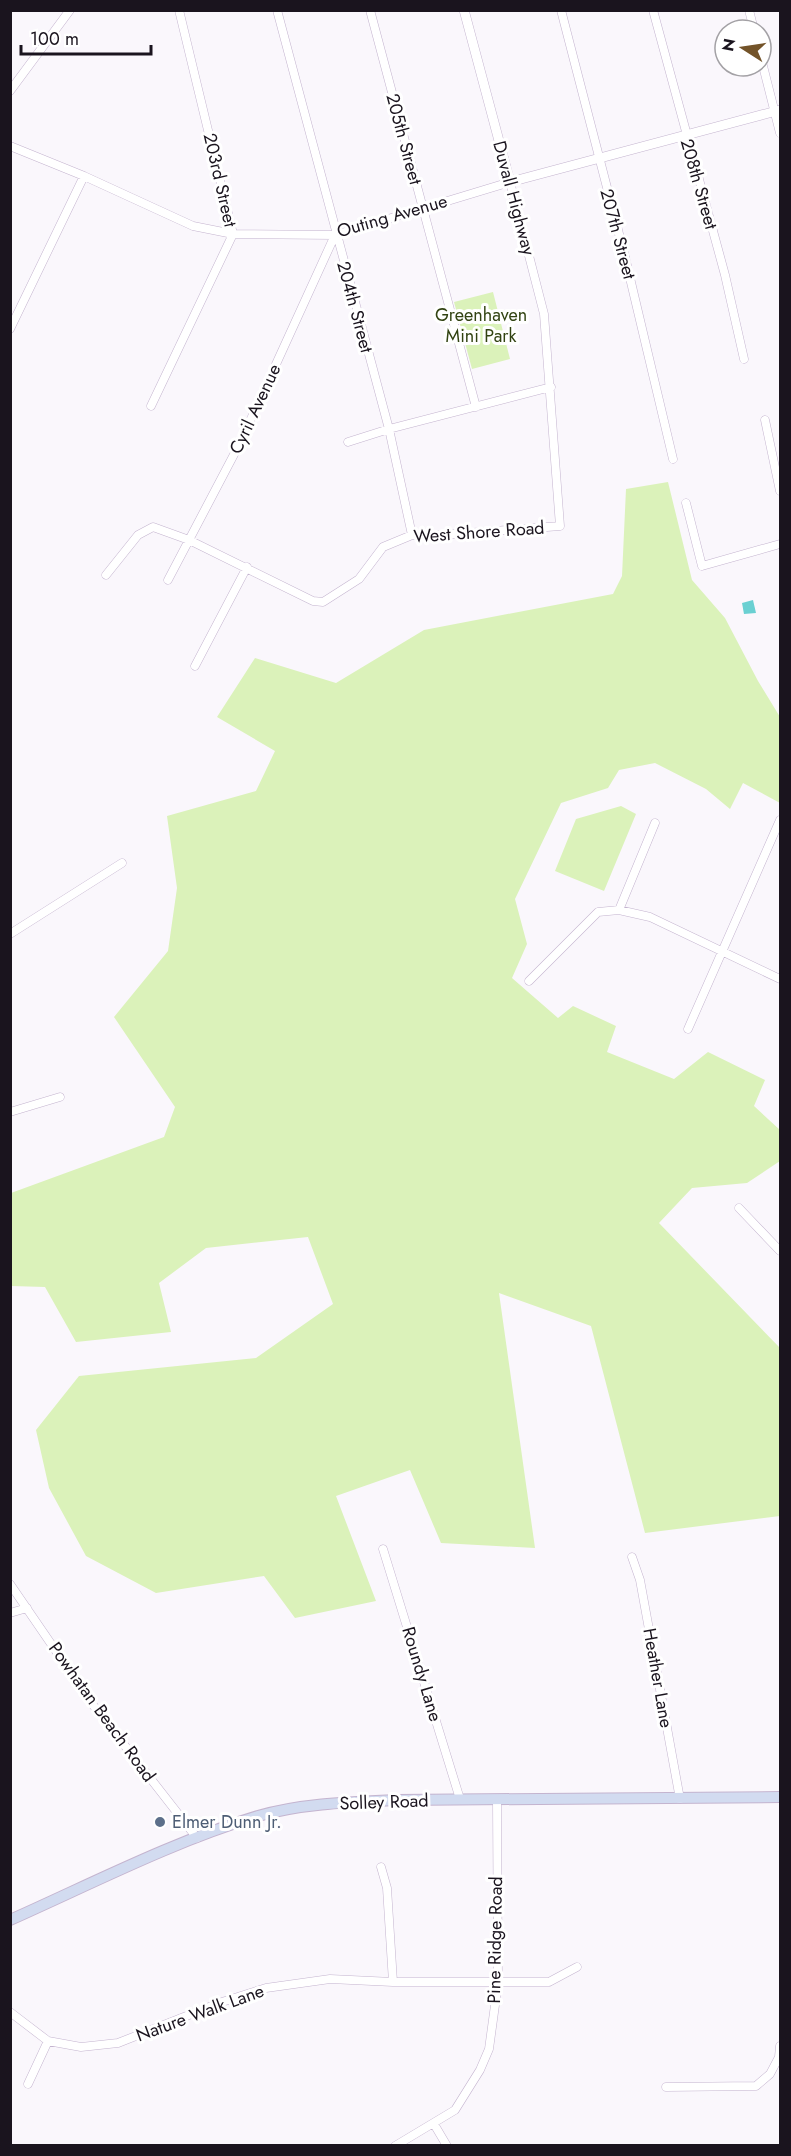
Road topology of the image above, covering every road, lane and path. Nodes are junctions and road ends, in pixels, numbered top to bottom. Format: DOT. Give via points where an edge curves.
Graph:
graph roads {
  1 [pos="70,10"];
  2 [pos="179,10"];
  3 [pos="277,10"];
  4 [pos="370,10"];
  5 [pos="464,10"];
  6 [pos="561,10"];
  7 [pos="653,10"];
  8 [pos="767,78"];
  9 [pos="10,91"];
  10 [pos="777,111"];
  11 [pos="780,133"];
  12 [pos="685,134"];
  13 [pos="10,146"];
  14 [pos="598,158"];
  15 [pos="84,176"];
  16 [pos="510,182"];
  17 [pos="422,207"];
  18 [pos="233,234"];
  19 [pos="335,235"];
  20 [pos="10,329"];
  21 [pos="744,359"];
  22 [pos="551,387"];
  23 [pos="151,406"];
  24 [pos="476,407"];
  25 [pos="765,420"];
  26 [pos="389,429"];
  27 [pos="348,442"];
  28 [pos="673,459"];
  29 [pos="780,491"];
  30 [pos="686,503"];
  31 [pos="412,535"];
  32 [pos="189,540"];
  33 [pos="780,544"];
  34 [pos="246,567"];
  35 [pos="106,575"];
  36 [pos="168,580"];
  37 [pos="195,666"];
  38 [pos="780,820"];
  39 [pos="655,823"];
  40 [pos="123,863"];
  41 [pos="619,910"];
  42 [pos="10,934"];
  43 [pos="722,952"];
  44 [pos="780,979"];
  45 [pos="529,981"];
  46 [pos="688,1029"];
  47 [pos="60,1096"];
  48 [pos="10,1112"];
  49 [pos="739,1208"];
  50 [pos="780,1251"];
  51 [pos="384,1549"];
  52 [pos="632,1557"];
  53 [pos="10,1584"];
  54 [pos="27,1608"];
  55 [pos="10,1613"];
  56 [pos="780,1797"];
  57 [pos="460,1799"];
  58 [pos="680,1799"];
  59 [pos="497,1800"];
  60 [pos="197,1838"];
  61 [pos="381,1867"];
  62 [pos="10,1920"];
  63 [pos="577,1967"];
  64 [pos="393,1982"];
  65 [pos="498,1983"];
  66 [pos="10,2012"];
  67 [pos="48,2041"];
  68 [pos="780,2046"];
  69 [pos="28,2084"];
  70 [pos="666,2088"];
  71 [pos="434,2124"];
  72 [pos="395,2145"];
  73 [pos="447,2145"];
  1 -- 9 [label="street"];
  2 -- 18 [label="street, 203rd Street"];
  3 -- 19 [label="street, 204th Street"];
  4 -- 17 [label="street, 205th Street"];
  5 -- 16 [label="street, Duvall Highway"];
  6 -- 14 [label="street, 207th Street"];
  7 -- 12 [label="street, 208th Street"];
  8 -- 10 [label="street"];
  10 -- 11 [label="street"];
  10 -- 12 [label="street, Outing Avenue"];
  12 -- 14 [label="street, Outing Avenue"];
  12 -- 21 [label="street, 208th Street"];
  13 -- 15 [label="street, Outing Avenue"];
  14 -- 16 [label="street, Outing Avenue"];
  14 -- 28 [label="street, 207th Street"];
  15 -- 18 [label="street, Outing Avenue" via="193,226"];
  15 -- 20 [label="street"];
  16 -- 17 [label="street, Outing Avenue"];
  16 -- 22 [label="street, Duvall Highway" via="544,314"];
  17 -- 19 [label="street, Outing Avenue"];
  17 -- 24 [label="street, 205th Street"];
  18 -- 19 [label="street, Outing Avenue"];
  18 -- 23 [label="street, 203rd Street"];
  19 -- 26 [label="street, 204th Street"];
  19 -- 32 [label="street, Cyril Avenue" via="240,443"];
  22 -- 24 [label="street"];
  22 -- 31 [label="street, West Shore Road" via="560,526"];
  24 -- 26 [label="street"];
  25 -- 29 [label="street"];
  26 -- 27 [label="street"];
  26 -- 31 [label="street, 204th Street"];
  30 -- 33 [label="street" via="702,566"];
  31 -- 34 [label="street, West Shore Road" via="383,547 359,579 323,602 313,601"];
  32 -- 34 [label="street, West Shore Road"];
  32 -- 35 [label="street, West Shore Road" via="153,527 138,535"];
  32 -- 36 [label="street, Cyril Avenue"];
  34 -- 37 [label="street"];
  38 -- 43 [label="street"];
  39 -- 41 [label="street"];
  40 -- 42 [label="street"];
  41 -- 43 [label="street" via="650,917"];
  41 -- 45 [label="street" via="598,912"];
  43 -- 44 [label="street"];
  43 -- 46 [label="street"];
  47 -- 48 [label="street"];
  49 -- 50 [label="street"];
  51 -- 57 [label="street, Roundy Lane"];
  52 -- 58 [label="street, Heather Lane" via="640,1580"];
  53 -- 54 [label="street, Powhatan Beach Road"];
  54 -- 55 [label="street"];
  54 -- 60 [label="street, Powhatan Beach Road" via="93,1706"];
  56 -- 58 [label="main road, Solley Road"];
  57 -- 59 [label="main road, Solley Road"];
  57 -- 60 [label="main road, Solley Road" via="350,1802 291,1809"];
  58 -- 59 [label="main road, Solley Road"];
  59 -- 65 [label="street, Pine Ridge Road"];
  60 -- 62 [label="main road, Solley Road"];
  61 -- 64 [label="street" via="387,1888"];
  63 -- 65 [label="street, Nature Walk Lane" via="549,1982"];
  64 -- 65 [label="street, Nature Walk Lane"];
  64 -- 67 [label="street, Nature Walk Lane" via="330,1979 266,1988 118,2043 81,2047"];
  65 -- 71 [label="street, Pine Ridge Road" via="489,2049 480,2070 455,2110"];
  66 -- 67 [label="street, Nature Walk Lane"];
  67 -- 69 [label="street"];
  68 -- 70 [label="street" via="770,2074 756,2086"];
  71 -- 72 [label="street, Pine Ridge Road"];
  71 -- 73 [label="street"];
}
